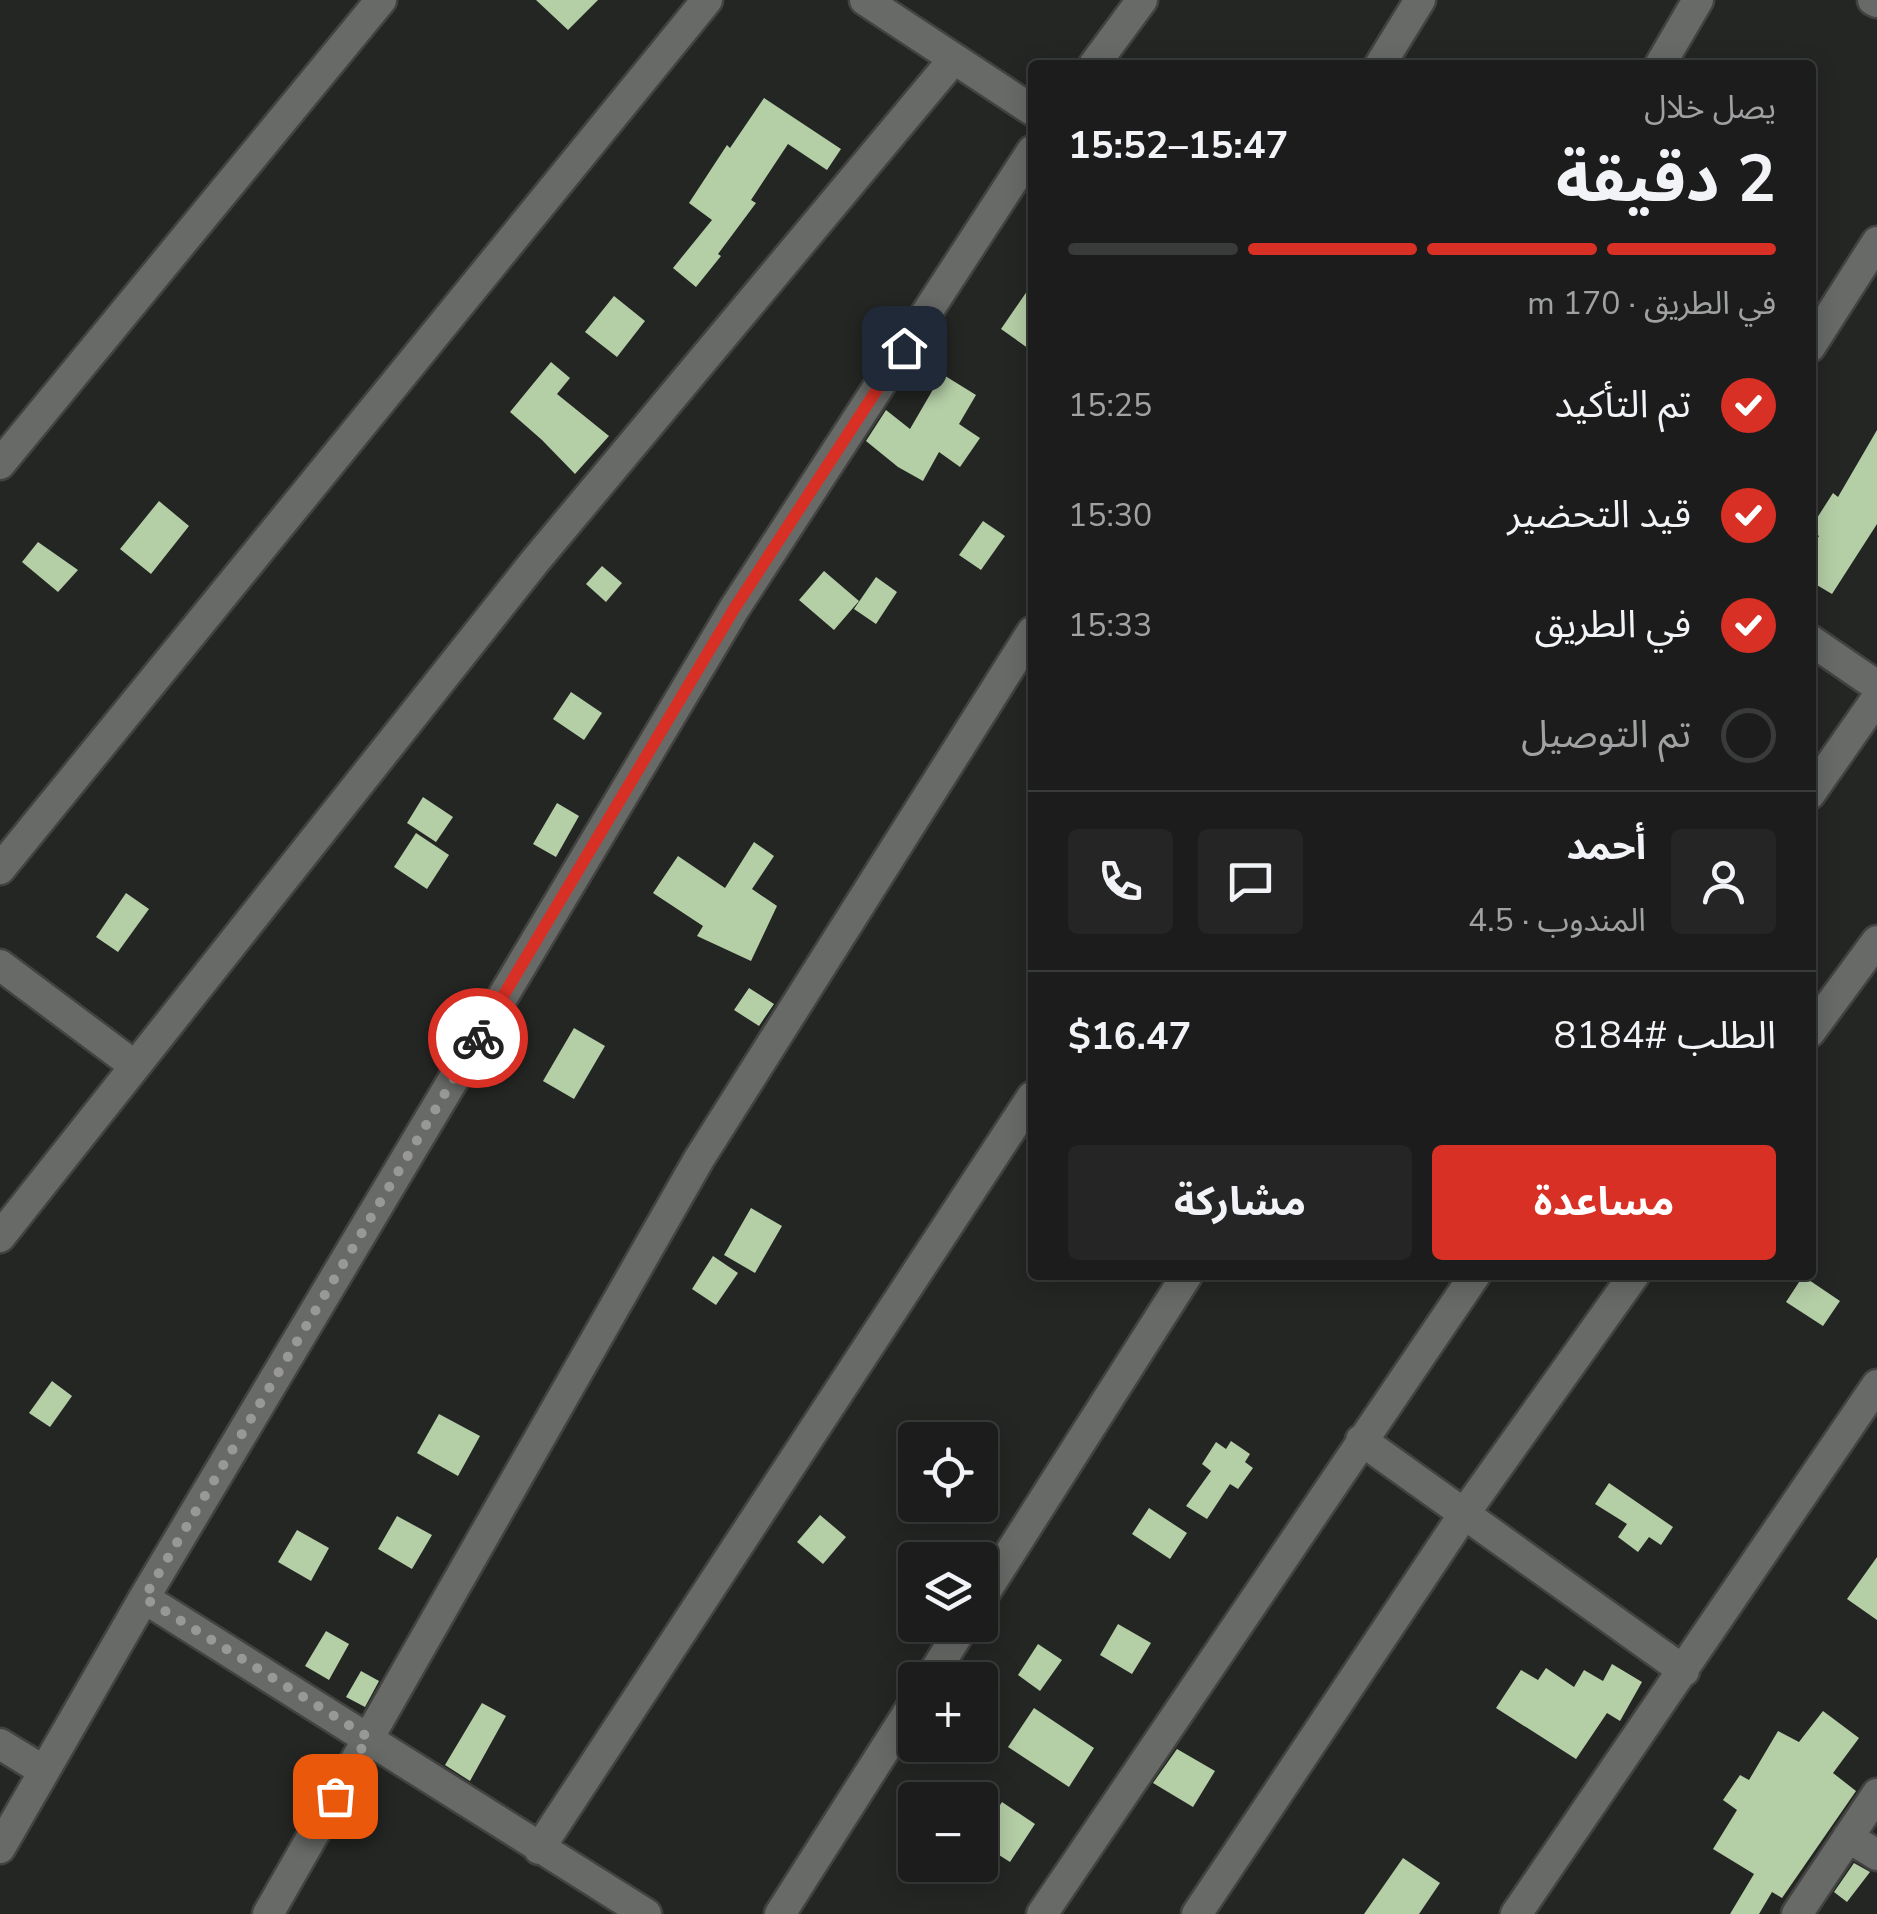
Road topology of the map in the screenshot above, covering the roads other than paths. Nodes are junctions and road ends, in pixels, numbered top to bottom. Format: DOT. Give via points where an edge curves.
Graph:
graph roads {
  1 [pos="381,0"];
  2 [pos="707,0"];
  3 [pos="865,0"];
  4 [pos="1142,0"];
  5 [pos="1420,0"];
  6 [pos="1698,0"];
  7 [pos="953,60"];
  8 [pos="1098,60"];
  9 [pos="1383,60"];
  10 [pos="1663,60"];
  11 [pos="1028,107"];
  12 [pos="1028,158"];
  13 [pos="1877,242"];
  14 [pos="1816,338"];
  15 [pos="0,464"];
  16 [pos="1028,638"];
  17 [pos="1816,644"];
  18 [pos="1877,686"];
  19 [pos="1877,698"];
  20 [pos="1816,785"];
  21 [pos="0,869"];
  22 [pos="1877,941"];
  23 [pos="0,965"];
  24 [pos="1816,1024"];
  25 [pos="135,1066"];
  26 [pos="1028,1103"];
  27 [pos="0,1237"];
  28 [pos="1185,1280"];
  29 [pos="1473,1280"];
  30 [pos="1630,1280"];
  31 [pos="1877,1385"];
  32 [pos="1361,1440"];
  33 [pos="1464,1514"];
  34 [pos="998,1572"];
  35 [pos="144,1598"];
  36 [pos="1684,1671"];
  37 [pos="898,1729"];
  38 [pos="368,1737"];
  39 [pos="0,1744"];
  40 [pos="44,1771"];
  41 [pos="1877,1794"];
  42 [pos="1848,1838"];
  43 [pos="0,1848"];
  44 [pos="539,1849"];
  45 [pos="1877,1855"];
  46 [pos="268,1914"];
  47 [pos="646,1914"];
  48 [pos="780,1914"];
  49 [pos="1042,1914"];
  50 [pos="1198,1914"];
  51 [pos="1516,1914"];
  52 [pos="1797,1914"];
  1 -- 15 [label="street"];
  2 -- 21 [label="street"];
  3 -- 7 [label="street"];
  4 -- 8 [label="street"];
  5 -- 9 [label="street"];
  6 -- 10 [label="street"];
  7 -- 11 [label="street"];
  7 -- 25 [label="street" via="536,560"];
  12 -- 35 [label="street" via="734,609"];
  13 -- 14 [label="street"];
  16 -- 38 [label="street" via="699,1159"];
  17 -- 18 [label="street"];
  19 -- 20 [label="street"];
  22 -- 24 [label="street"];
  23 -- 25 [label="street"];
  25 -- 27 [label="street"];
  26 -- 44 [label="street"];
  28 -- 34 [label="street"];
  29 -- 32 [label="street"];
  30 -- 33 [label="street"];
  31 -- 36 [label="street"];
  32 -- 33 [label="street"];
  32 -- 49 [label="street"];
  33 -- 36 [label="street"];
  33 -- 50 [label="street"];
  35 -- 38 [label="street"];
  35 -- 40 [label="street"];
  36 -- 51 [label="street"];
  37 -- 48 [label="street"];
  38 -- 44 [label="street"];
  38 -- 46 [label="street"];
  39 -- 40 [label="street"];
  40 -- 43 [label="street"];
  41 -- 42 [label="street"];
  42 -- 45 [label="street"];
  42 -- 52 [label="street"];
  44 -- 47 [label="street"];
}
